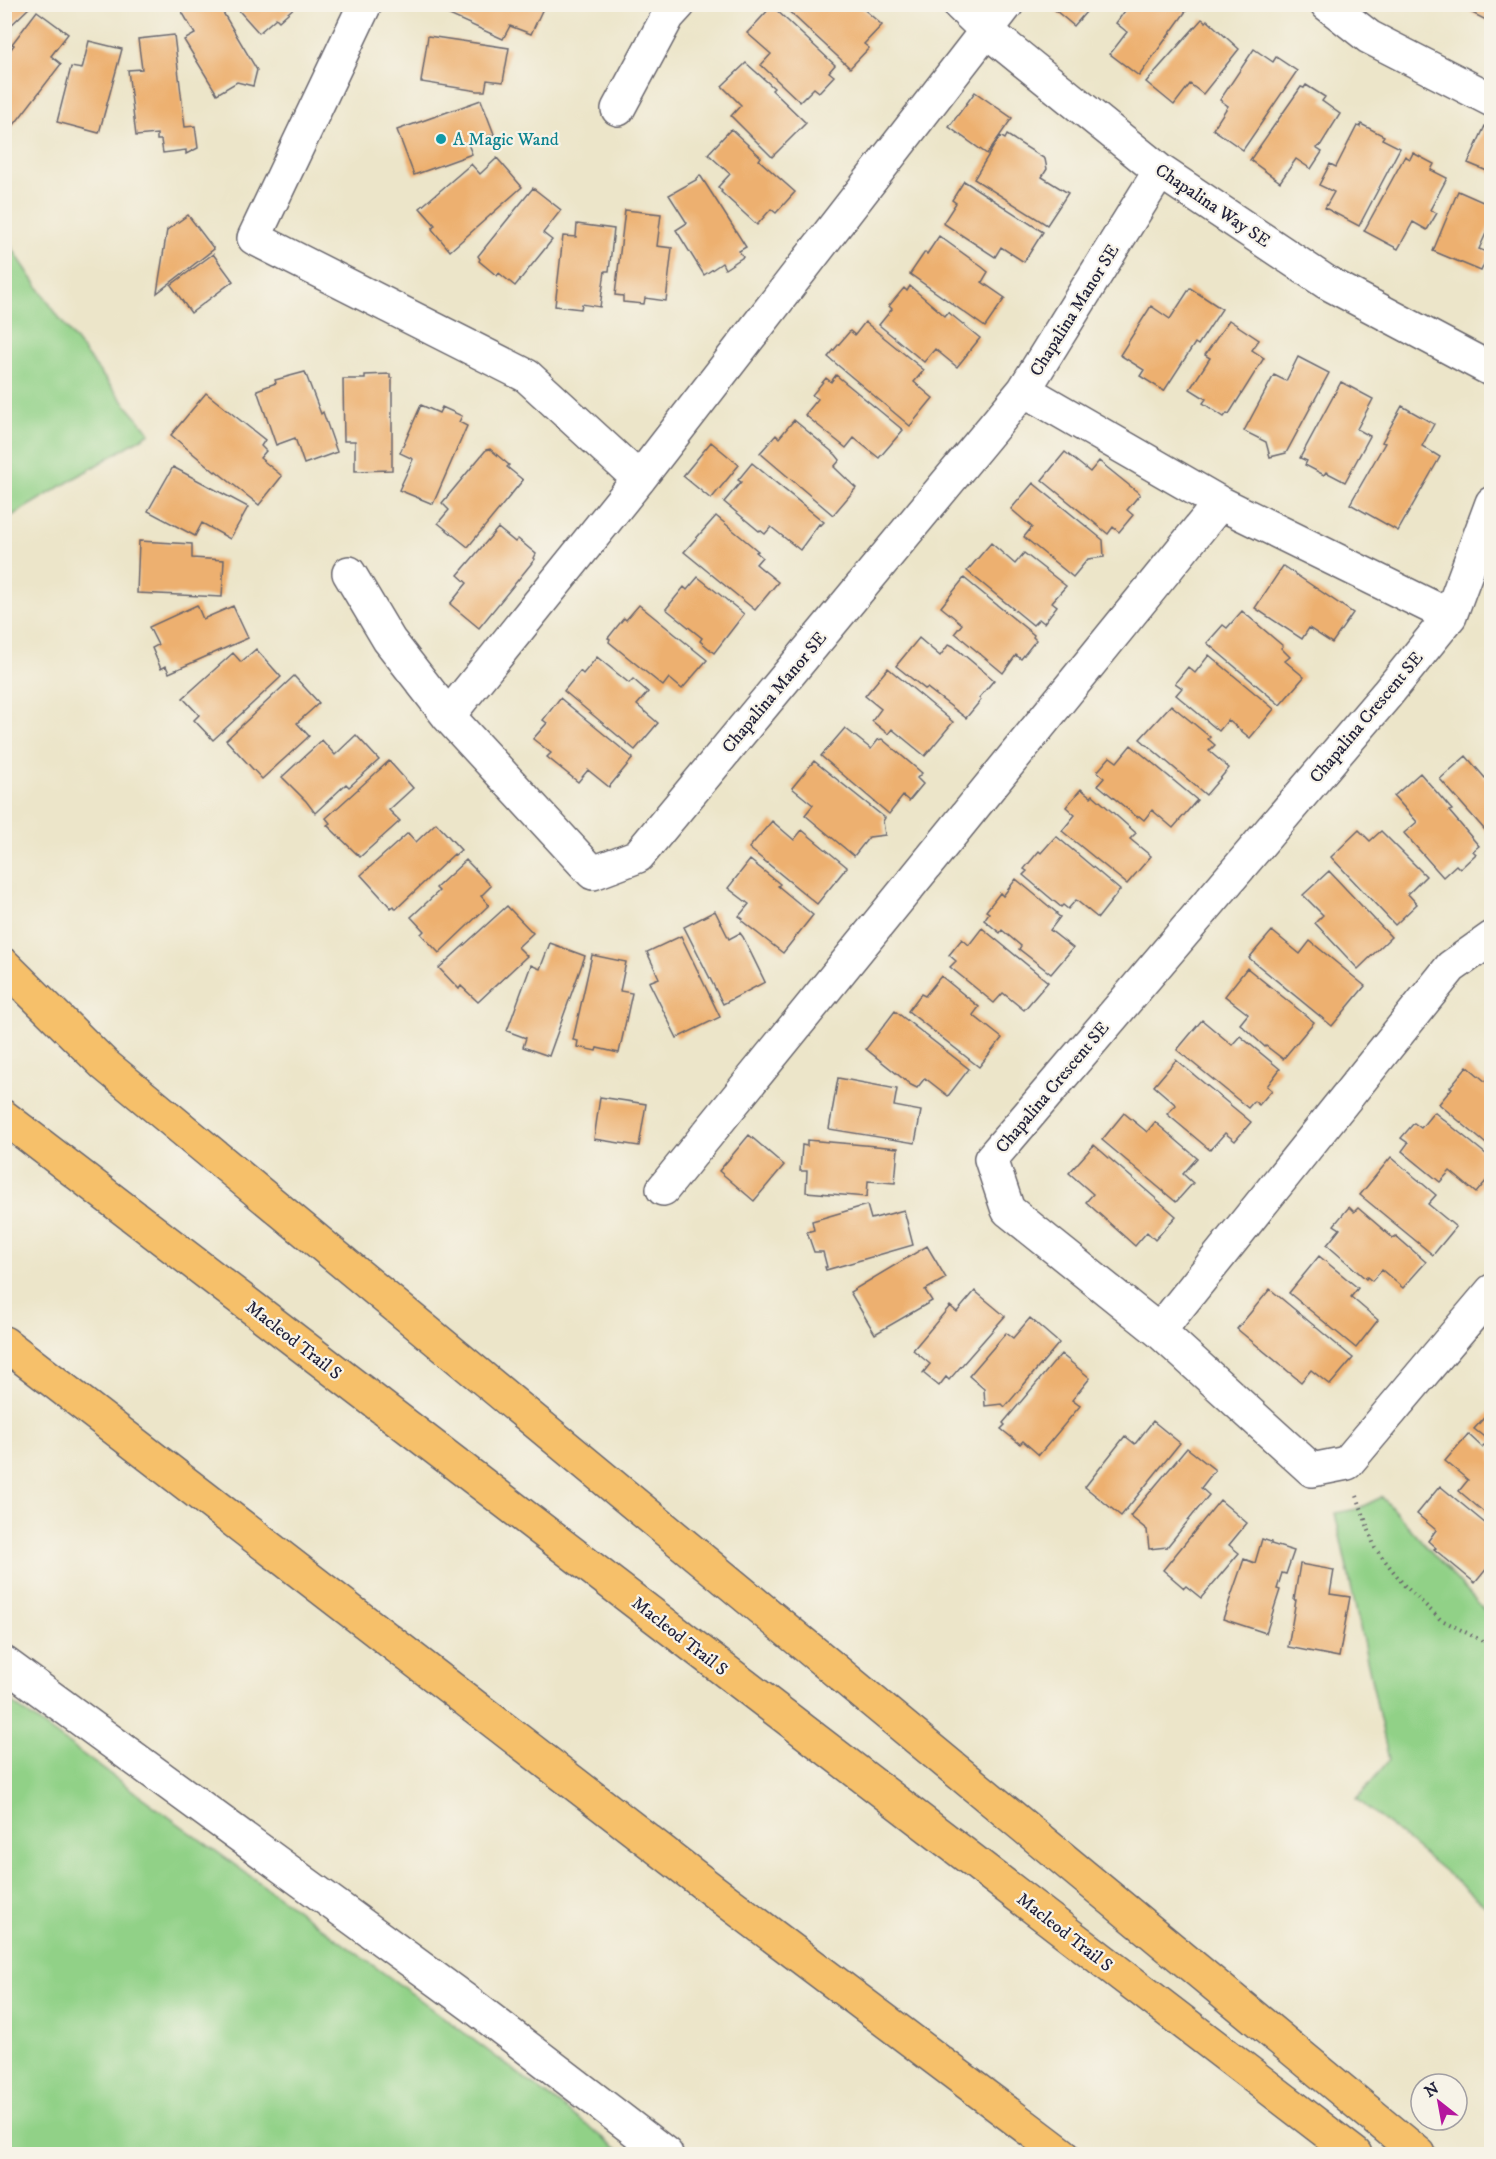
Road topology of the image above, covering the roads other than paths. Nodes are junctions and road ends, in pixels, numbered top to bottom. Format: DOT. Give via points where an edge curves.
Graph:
graph roads {
  1 [pos="365,4"];
  2 [pos="679,4"];
  3 [pos="959,4"];
  4 [pos="1007,4"];
  5 [pos="1327,4"];
  6 [pos="987,31"];
  7 [pos="1491,100"];
  8 [pos="618,109"];
  9 [pos="1160,171"];
  10 [pos="1491,370"];
  11 [pos="1024,390"];
  12 [pos="639,479"];
  13 [pos="1220,503"];
  14 [pos="1491,503"];
  15 [pos="349,573"];
  16 [pos="1450,616"];
  17 [pos="448,716"];
  18 [pos="1491,938"];
  19 [pos="4,965"];
  20 [pos="4,1117"];
  21 [pos="663,1189"];
  22 [pos="1491,1292"];
  23 [pos="1160,1331"];
  24 [pos="4,1343"];
  25 [pos="4,1663"];
  26 [pos="666,2154"];
  27 [pos="1062,2154"];
  28 [pos="1355,2154"];
  29 [pos="1419,2154"];
  1 -- 12 [label="street" via="254,238 527,376"];
  2 -- 8 [label="street" via="668,16"];
  3 -- 6 [label="street, Chapalina Way SE"];
  4 -- 6 [label="street"];
  5 -- 7 [label="street" via="1369,37"];
  6 -- 9 [label="street, Chapalina Way SE"];
  6 -- 12 [label="street"];
  9 -- 10 [label="street, Chapalina Way SE" via="1326,282"];
  9 -- 11 [label="street, Chapalina Manor SE"];
  11 -- 13 [label="street"];
  11 -- 17 [label="street, Chapalina Manor SE" via="638,856 593,873"];
  12 -- 17 [label="street"];
  13 -- 16 [label="street"];
  13 -- 21 [label="street"];
  14 -- 16 [label="street, Chapalina Crescent SE"];
  15 -- 17 [label="street, Chapalina Manor SE" via="389,640"];
  16 -- 23 [label="street, Chapalina Crescent SE" via="991,1159 1008,1210"];
  18 -- 23 [label="street" via="1451,967"];
  19 -- 29 [label="highway" via="105,1065"];
  20 -- 28 [label="highway, Macleod Trail S"];
  22 -- 23 [label="street, Chapalina Crescent SE" via="1347,1463 1312,1470"];
  24 -- 27 [label="highway" via="678,1864"];
  25 -- 26 [label="street" via="473,2006"];
}
